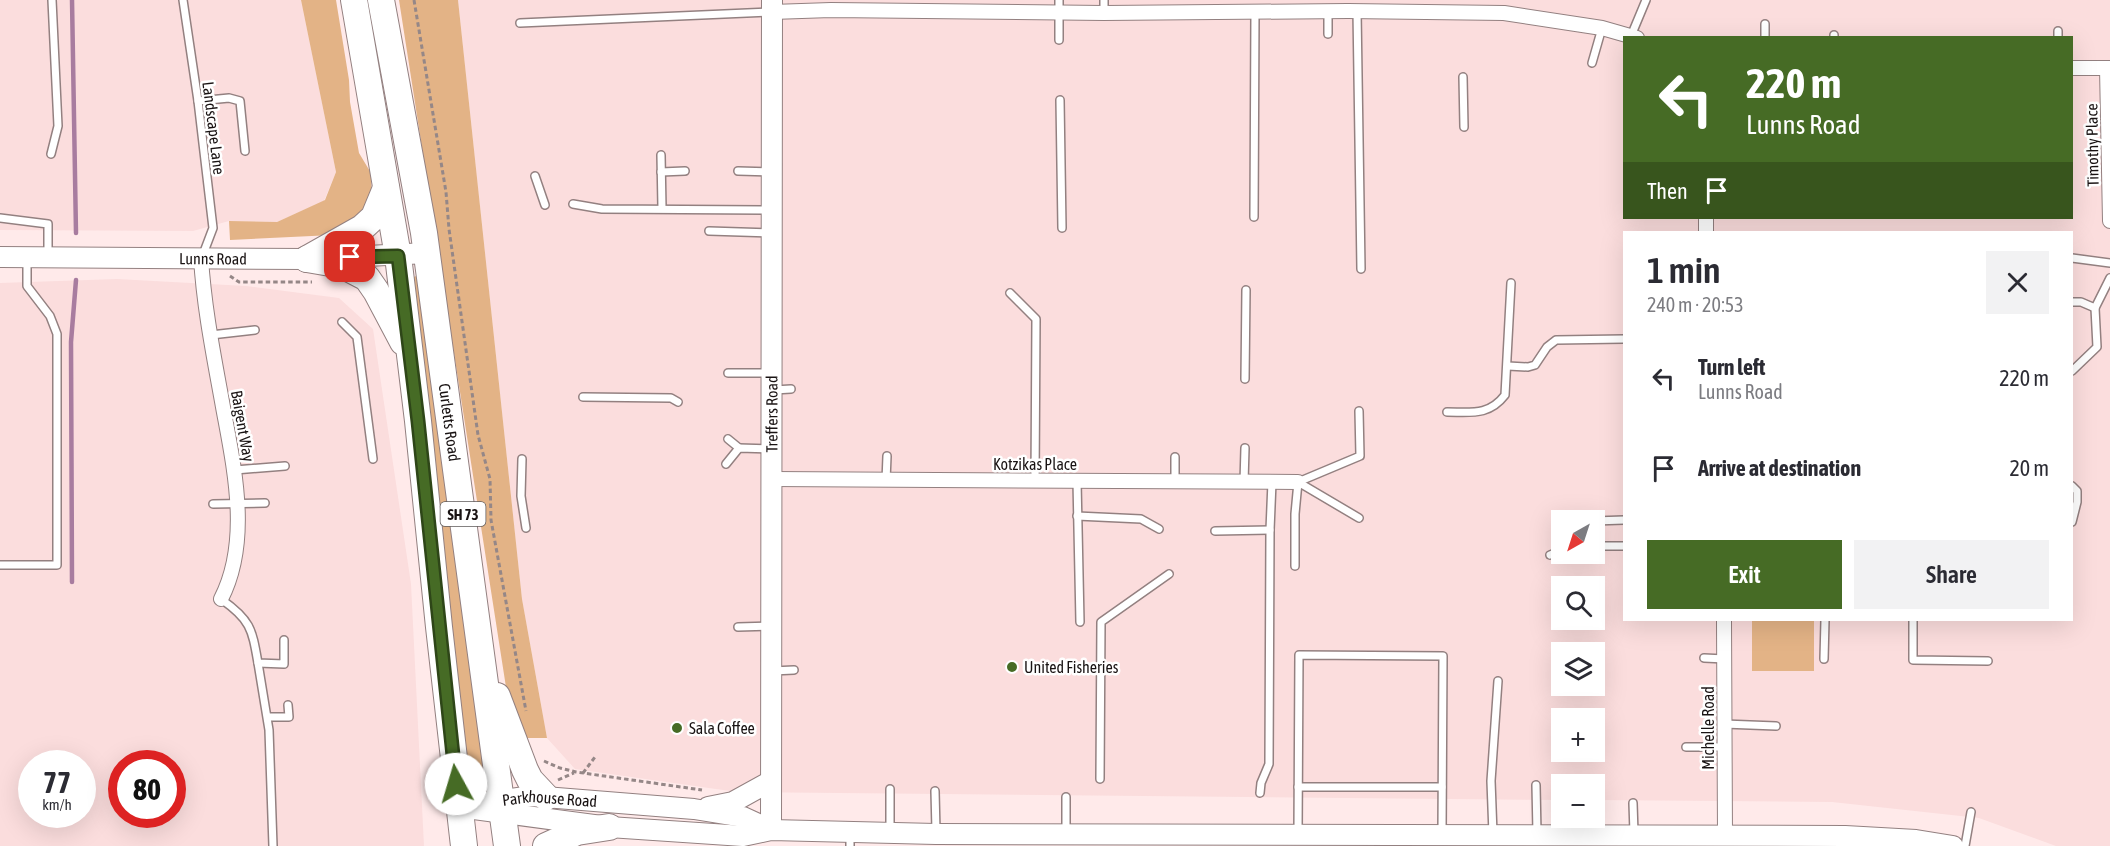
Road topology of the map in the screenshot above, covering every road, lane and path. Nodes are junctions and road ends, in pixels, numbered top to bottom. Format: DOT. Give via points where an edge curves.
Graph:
graph roads {
  1 [pos="52,0"];
  2 [pos="183,0"];
  3 [pos="354,0"];
  4 [pos="381,0"];
  5 [pos="414,0"];
  6 [pos="1646,0"];
  7 [pos="772,6"];
  8 [pos="967,6"];
  9 [pos="1059,6"];
  10 [pos="1104,6"];
  11 [pos="1222,6"];
  12 [pos="1351,7"];
  13 [pos="1255,11"];
  14 [pos="1328,11"];
  15 [pos="520,23"];
  16 [pos="1765,24"];
  17 [pos="1602,28"];
  18 [pos="1328,34"];
  19 [pos="1630,36"];
  20 [pos="1634,36"];
  21 [pos="1765,36"];
  22 [pos="1059,40"];
  23 [pos="1592,63"];
  24 [pos="2073,68"];
  25 [pos="2109,68"];
  26 [pos="1463,77"];
  27 [pos="1060,100"];
  28 [pos="198,101"];
  29 [pos="1464,127"];
  30 [pos="245,151"];
  31 [pos="51,154"];
  32 [pos="661,155"];
  33 [pos="685,171"];
  34 [pos="738,171"];
  35 [pos="661,172"];
  36 [pos="772,172"];
  37 [pos="535,176"];
  38 [pos="386,188"];
  39 [pos="573,204"];
  40 [pos="545,205"];
  41 [pos="662,208"];
  42 [pos="771,210"];
  43 [pos="1254,216"];
  44 [pos="0,218"];
  45 [pos="2110,221"];
  46 [pos="1062,228"];
  47 [pos="710,231"];
  48 [pos="772,233"];
  49 [pos="427,253"];
  50 [pos="398,256"];
  51 [pos="0,257"];
  52 [pos="27,257"];
  53 [pos="48,258"];
  54 [pos="201,258"];
  55 [pos="2073,258"];
  56 [pos="2110,263"];
  57 [pos="1361,269"];
  58 [pos="311,270"];
  59 [pos="2110,278"];
  60 [pos="238,282"];
  61 [pos="1511,283"];
  62 [pos="1246,290"];
  63 [pos="1010,294"];
  64 [pos="2073,302"];
  65 [pos="2096,308"];
  66 [pos="342,322"];
  67 [pos="255,330"];
  68 [pos="211,335"];
  69 [pos="1623,339"];
  70 [pos="410,355"];
  71 [pos="1508,366"];
  72 [pos="2073,370"];
  73 [pos="728,373"];
  74 [pos="1245,379"];
  75 [pos="771,382"];
  76 [pos="791,389"];
  77 [pos="583,397"];
  78 [pos="678,402"];
  79 [pos="1359,411"];
  80 [pos="1447,412"];
  81 [pos="728,440"];
  82 [pos="739,448"];
  83 [pos="1245,448"];
  84 [pos="771,449"];
  85 [pos="887,456"];
  86 [pos="1175,456"];
  87 [pos="373,459"];
  88 [pos="522,459"];
  89 [pos="726,464"];
  90 [pos="285,466"];
  91 [pos="235,470"];
  92 [pos="772,478"];
  93 [pos="886,481"];
  94 [pos="1035,481"];
  95 [pos="1077,481"];
  96 [pos="1175,482"];
  97 [pos="1244,482"];
  98 [pos="1272,482"];
  99 [pos="1298,482"];
  100 [pos="2073,487"];
  101 [pos="265,503"];
  102 [pos="213,504"];
  103 [pos="238,504"];
  104 [pos="1077,516"];
  105 [pos="1359,518"];
  106 [pos="2073,518"];
  107 [pos="1623,520"];
  108 [pos="1605,521"];
  109 [pos="526,528"];
  110 [pos="1159,530"];
  111 [pos="1270,530"];
  112 [pos="1215,531"];
  113 [pos="1605,546"];
  114 [pos="1623,546"];
  115 [pos="0,565"];
  116 [pos="1295,566"];
  117 [pos="1169,574"];
  118 [pos="221,599"];
  119 [pos="1724,621"];
  120 [pos="1825,621"];
  121 [pos="1913,621"];
  122 [pos="1080,622"];
  123 [pos="772,625"];
  124 [pos="738,627"];
  125 [pos="284,640"];
  126 [pos="1704,658"];
  127 [pos="482,659"];
  128 [pos="1725,659"];
  129 [pos="1824,659"];
  130 [pos="1988,661"];
  131 [pos="258,663"];
  132 [pos="794,670"];
  133 [pos="772,671"];
  134 [pos="1498,681"];
  135 [pos="288,705"];
  136 [pos="526,713"];
  137 [pos="268,717"];
  138 [pos="1724,724"];
  139 [pos="1776,726"];
  140 [pos="1686,747"];
  141 [pos="1724,747"];
  142 [pos="595,758"];
  143 [pos="544,760"];
  144 [pos="583,773"];
  145 [pos="1100,779"];
  146 [pos="771,781"];
  147 [pos="1536,785"];
  148 [pos="1298,787"];
  149 [pos="1442,787"];
  150 [pos="890,789"];
  151 [pos="709,791"];
  152 [pos="934,791"];
  153 [pos="1260,793"];
  154 [pos="546,797"];
  155 [pos="1066,798"];
  156 [pos="1634,803"];
  157 [pos="502,806"];
  158 [pos="459,807"];
  159 [pos="694,809"];
  160 [pos="1971,812"];
  161 [pos="609,827"];
  162 [pos="771,830"];
  163 [pos="890,834"];
  164 [pos="936,834"];
  165 [pos="1066,834"];
  166 [pos="1298,835"];
  167 [pos="1494,836"];
  168 [pos="1538,836"];
  169 [pos="1634,836"];
  170 [pos="1725,836"];
  171 [pos="1429,839"];
  172 [pos="850,840"];
  173 [pos="915,840"];
  174 [pos="1010,840"];
  175 [pos="1320,840"];
  176 [pos="1658,841"];
  177 [pos="1812,841"];
  178 [pos="1870,842"];
  179 [pos="273,846"];
  180 [pos="464,846"];
  181 [pos="507,846"];
  182 [pos="546,846"];
  183 [pos="1953,846"];
  184 [pos="1965,846"];
  1 -- 31 [label="lane" via="58,126"];
  2 -- 28 [label="lane, Landscape Lane" via="183,36"];
  3 -- 38 [label="highway, Curletts Road / SH 73"];
  4 -- 49 [label="highway, Curletts Road / SH 73"];
  5 -- 136 [label="path" via="446,192 478,435 490,478 491,520"];
  6 -- 20 [label="lane"];
  7 -- 8 [label="street" via="831,10"];
  7 -- 15 [label="lane"];
  7 -- 36 [label="street, Treffers Road"];
  8 -- 9 [label="street"];
  9 -- 10 [label="street"];
  9 -- 22 [label="lane"];
  10 -- 11 [label="street"];
  11 -- 13 [label="street"];
  12 -- 14 [label="street"];
  12 -- 17 [label="street" via="1504,13"];
  12 -- 57 [label="lane"];
  13 -- 14 [label="street"];
  13 -- 43 [label="lane"];
  14 -- 18 [label="lane"];
  16 -- 21 [label="lane"];
  17 -- 19 [label="street"];
  17 -- 23 [label="lane"];
  24 -- 25 [label="street"];
  25 -- 45 [label="street, Timothy Place"];
  26 -- 29 [label="lane"];
  27 -- 46 [label="lane"];
  28 -- 30 [label="lane" via="240,100"];
  28 -- 54 [label="lane, Landscape Lane" via="213,228"];
  32 -- 35 [label="lane"];
  33 -- 35 [label="lane"];
  34 -- 36 [label="lane"];
  35 -- 41 [label="lane"];
  36 -- 42 [label="street, Treffers Road"];
  37 -- 40 [label="lane"];
  38 -- 50 [label="highway, Curletts Road / SH 73"];
  38 -- 58 [label="highway" via="374,217"];
  39 -- 41 [label="lane" via="602,209"];
  41 -- 42 [label="lane"];
  42 -- 48 [label="street, Treffers Road"];
  44 -- 53 [label="lane" via="48,224"];
  47 -- 48 [label="lane"];
  48 -- 75 [label="street, Treffers Road"];
  49 -- 50 [label="street, Lunns Road"];
  49 -- 127 [label="highway, Curletts Road / SH 73"];
  50 -- 58 [label="street, Lunns Road"];
  50 -- 70 [label="highway, Curletts Road / SH 73"];
  51 -- 52 [label="street, Lunns Road"];
  52 -- 53 [label="street, Lunns Road"];
  52 -- 115 [label="lane" via="27,286 50,316 57,334 57,565"];
  53 -- 54 [label="street, Lunns Road"];
  54 -- 58 [label="street, Lunns Road"];
  54 -- 68 [label="street, Baigent Way"];
  55 -- 56 [label="lane"];
  58 -- 60 [label="path"];
  58 -- 70 [label="highway" via="342,265 367,278"];
  59 -- 65 [label="lane"];
  61 -- 71 [label="lane"];
  62 -- 74 [label="lane"];
  63 -- 94 [label="lane" via="1036,320"];
  64 -- 65 [label="lane"];
  65 -- 72 [label="lane" via="2097,347"];
  66 -- 87 [label="lane" via="357,337"];
  67 -- 68 [label="lane"];
  68 -- 91 [label="street, Baigent Way"];
  69 -- 71 [label="lane" via="1556,340 1535,365"];
  70 -- 158 [label="highway, Curletts Road / SH 73"];
  71 -- 80 [label="lane" via="1505,395 1499,403 1487,411"];
  73 -- 75 [label="lane"];
  75 -- 76 [label="lane"];
  75 -- 84 [label="street, Treffers Road"];
  77 -- 78 [label="lane" via="671,398"];
  79 -- 99 [label="lane" via="1360,456"];
  81 -- 82 [label="lane"];
  82 -- 84 [label="lane"];
  82 -- 89 [label="lane"];
  83 -- 97 [label="lane"];
  84 -- 92 [label="street, Treffers Road"];
  85 -- 93 [label="lane"];
  86 -- 96 [label="lane"];
  88 -- 109 [label="lane"];
  90 -- 91 [label="lane"];
  91 -- 103 [label="street, Baigent Way"];
  92 -- 93 [label="street, Kotzikas Place"];
  92 -- 123 [label="street, Treffers Road"];
  93 -- 94 [label="street, Kotzikas Place"];
  94 -- 95 [label="street, Kotzikas Place"];
  95 -- 96 [label="street, Kotzikas Place"];
  95 -- 104 [label="lane"];
  96 -- 97 [label="street, Kotzikas Place"];
  97 -- 98 [label="street, Kotzikas Place"];
  98 -- 99 [label="street, Kotzikas Place"];
  98 -- 111 [label="lane"];
  99 -- 105 [label="lane"];
  99 -- 116 [label="lane"];
  100 -- 106 [label="lane" via="2077,502"];
  101 -- 103 [label="lane"];
  102 -- 103 [label="lane"];
  103 -- 118 [label="street, Baigent Way" via="233,567"];
  104 -- 110 [label="lane" via="1141,519"];
  104 -- 122 [label="lane"];
  107 -- 108 [label="lane"];
  111 -- 112 [label="lane"];
  111 -- 153 [label="lane" via="1269,764"];
  113 -- 114 [label="lane"];
  117 -- 145 [label="lane" via="1101,622"];
  118 -- 131 [label="lane" via="247,621"];
  119 -- 128 [label="street, Michelle Road"];
  120 -- 129 [label="lane"];
  121 -- 130 [label="lane" via="1913,660"];
  123 -- 124 [label="lane"];
  123 -- 133 [label="street, Treffers Road"];
  125 -- 131 [label="lane" via="284,664"];
  126 -- 128 [label="lane"];
  127 -- 154 [label="highway" via="525,770"];
  127 -- 157 [label="highway, Curletts Road / SH 73"];
  128 -- 138 [label="street, Michelle Road"];
  131 -- 137 [label="lane"];
  132 -- 133 [label="lane"];
  133 -- 146 [label="street, Treffers Road"];
  134 -- 167 [label="lane" via="1491,781"];
  135 -- 137 [label="lane" via="289,717"];
  137 -- 179 [label="lane"];
  138 -- 139 [label="lane"];
  138 -- 141 [label="street, Michelle Road"];
  140 -- 141 [label="lane"];
  141 -- 170 [label="street, Michelle Road"];
  142 -- 144 [label="path"];
  143 -- 144 [label="path"];
  144 -- 151 [label="path"];
  146 -- 159 [label="street" via="733,802"];
  146 -- 162 [label="street, Treffers Road"];
  147 -- 168 [label="lane"];
  148 -- 149 [label="lane"];
  148 -- 149 [label="lane" via="1299,655 1443,656"];
  148 -- 166 [label="lane"];
  149 -- 171 [label="lane"];
  150 -- 163 [label="lane"];
  152 -- 164 [label="lane"];
  154 -- 157 [label="street, Parkhouse Road" via="518,796"];
  154 -- 159 [label="street, Parkhouse Road"];
  155 -- 165 [label="lane"];
  156 -- 169 [label="lane"];
  157 -- 158 [label="street, Parkhouse Road"];
  157 -- 161 [label="street, Parkhouse Road"];
  157 -- 181 [label="highway, Curletts Road / SH 73"];
  158 -- 180 [label="highway, Curletts Road / SH 73"];
  159 -- 162 [label="street, Parkhouse Road" via="743,817"];
  160 -- 184 [label="lane"];
  161 -- 162 [label="street, Parkhouse Road" via="743,836"];
  161 -- 182 [label="highway" via="577,832"];
  162 -- 172 [label="street, Parkhouse Road"];
  163 -- 172 [label="street, Parkhouse Road"];
  163 -- 173 [label="street, Parkhouse Road"];
  164 -- 173 [label="street, Parkhouse Road"];
  164 -- 174 [label="street, Parkhouse Road"];
  165 -- 166 [label="street, Parkhouse Road"];
  165 -- 174 [label="street, Parkhouse Road"];
  166 -- 175 [label="street, Parkhouse Road"];
  167 -- 168 [label="street, Parkhouse Road"];
  167 -- 171 [label="street, Parkhouse Road"];
  168 -- 169 [label="street, Parkhouse Road"];
  169 -- 176 [label="street, Parkhouse Road"];
  170 -- 176 [label="street, Parkhouse Road"];
  170 -- 177 [label="street, Parkhouse Road"];
  171 -- 175 [label="street, Parkhouse Road"];
  177 -- 178 [label="street, Parkhouse Road"];
  178 -- 183 [label="street, Parkhouse Road" via="1916,840"];
}
